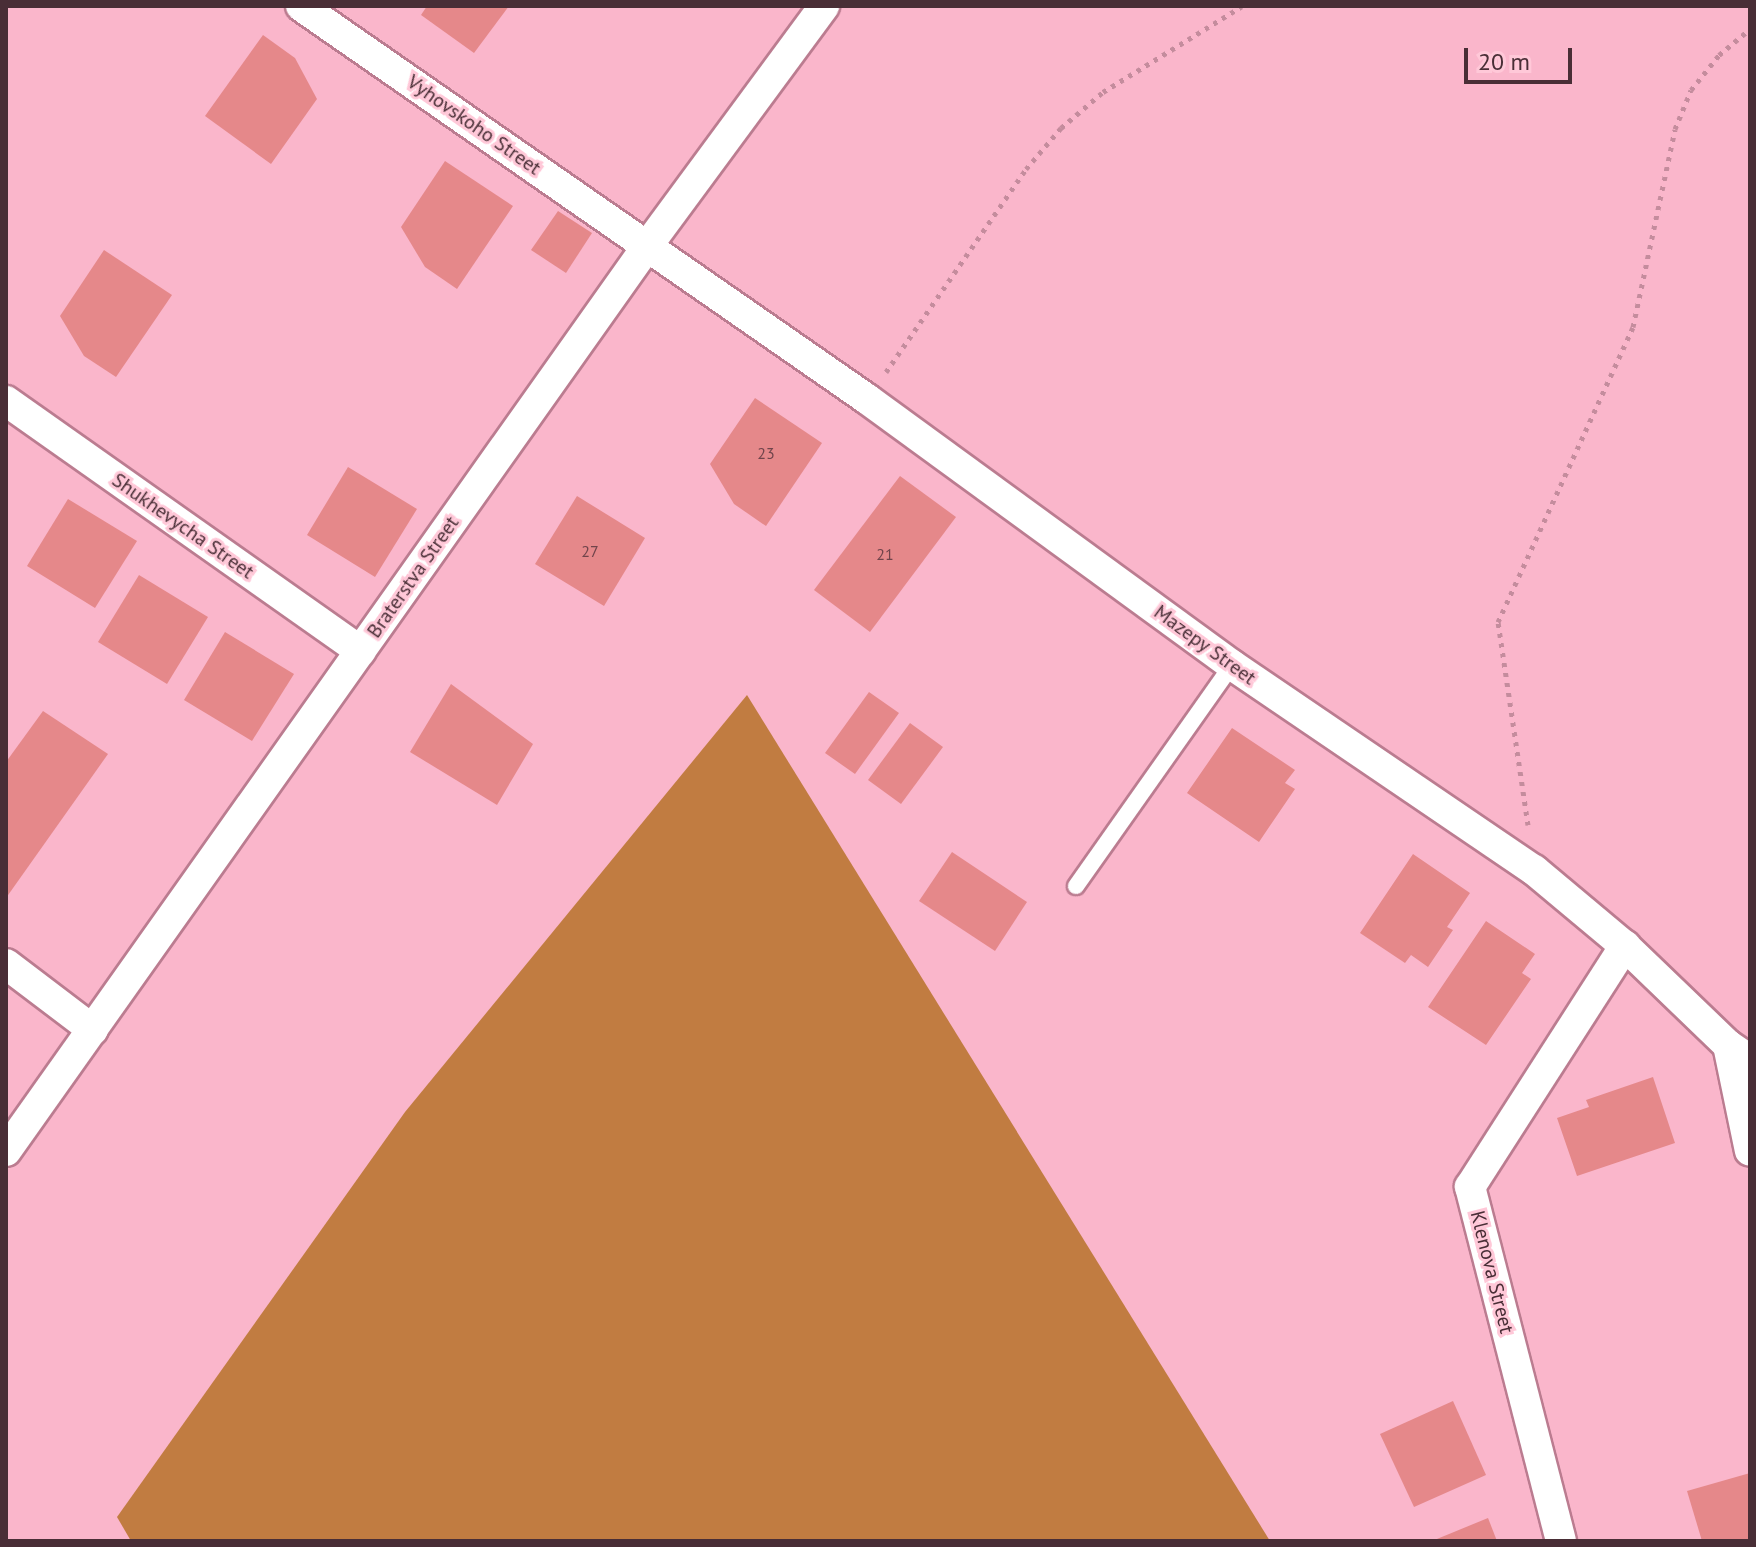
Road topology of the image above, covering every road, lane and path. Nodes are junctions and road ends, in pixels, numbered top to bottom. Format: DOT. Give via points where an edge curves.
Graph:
graph roads {
  1 [pos="301,6"];
  2 [pos="824,6"];
  3 [pos="1242,6"];
  4 [pos="1750,29"];
  5 [pos="648,245"];
  6 [pos="867,399"];
  7 [pos="6,401"];
  8 [pos="361,651"];
  9 [pos="1232,665"];
  10 [pos="1534,870"];
  11 [pos="1076,886"];
  12 [pos="1625,946"];
  13 [pos="6,964"];
  14 [pos="93,1030"];
  15 [pos="1739,1052"];
  16 [pos="6,1151"];
  17 [pos="1750,1151"];
  18 [pos="1561,1541"];
  1 -- 5 [label="street, Vyhovskoho Street"];
  2 -- 5 [label="street, Braterstva Street"];
  3 -- 6 [label="path" via="1103,92 1061,128 1026,169"];
  4 -- 10 [label="path" via="1719,55 1691,90 1675,129 1633,327 1498,622"];
  5 -- 6 [label="street, Mazepy Street"];
  5 -- 8 [label="street, Braterstva Street"];
  6 -- 9 [label="street, Mazepy Street"];
  7 -- 8 [label="street, Shukhevycha Street"];
  8 -- 14 [label="street, Braterstva Street"];
  9 -- 10 [label="street, Mazepy Street"];
  9 -- 11 [label="lane"];
  10 -- 12 [label="street, Mazepy Street"];
  12 -- 15 [label="street, Mazepy Street"];
  12 -- 18 [label="street, Klenova Street" via="1470,1187"];
  13 -- 14 [label="street"];
  14 -- 16 [label="street, Braterstva Street"];
  15 -- 17 [label="street"];
}
